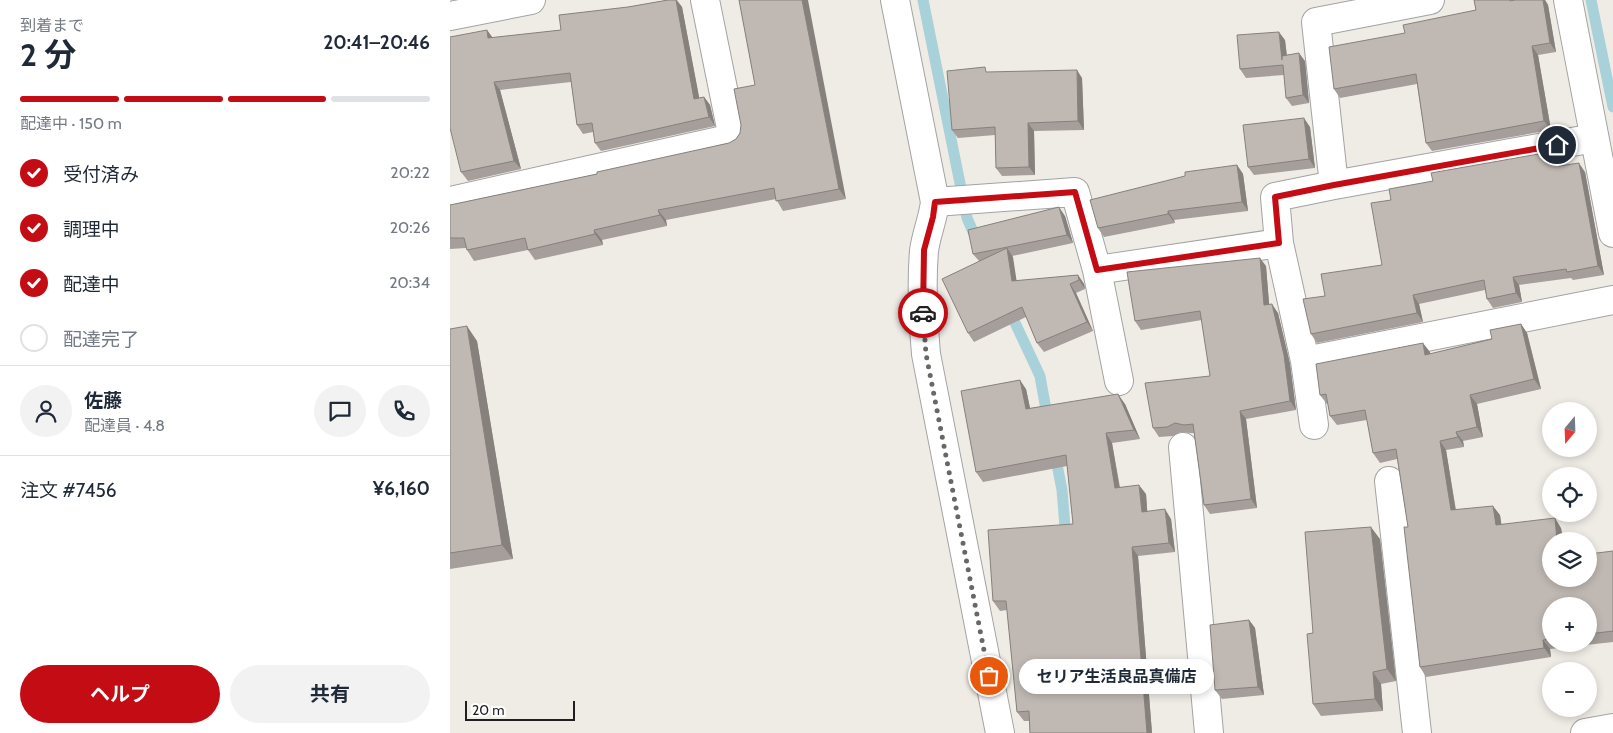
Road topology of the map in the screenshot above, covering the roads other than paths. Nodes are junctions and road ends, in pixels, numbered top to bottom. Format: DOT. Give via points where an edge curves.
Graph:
graph roads {
  1 [pos="531,0"];
  2 [pos="705,0"];
  3 [pos="894,0"];
  4 [pos="1430,0"];
  5 [pos="1568,0"];
  6 [pos="450,16"];
  7 [pos="1605,153"];
  8 [pos="1334,185"];
  9 [pos="953,200"];
  10 [pos="450,201"];
  11 [pos="1613,233"];
  12 [pos="1279,243"];
  13 [pos="1097,270"];
  14 [pos="1613,300"];
  15 [pos="1305,361"];
  16 [pos="1119,381"];
  17 [pos="1314,425"];
  18 [pos="1183,446"];
  19 [pos="1389,481"];
  20 [pos="1613,728"];
  21 [pos="1000,733"];
  22 [pos="1208,733"];
  23 [pos="1417,733"];
  24 [pos="1585,733"];
  1 -- 6 [label="street"];
  2 -- 10 [label="street" via="733,138"];
  3 -- 9 [label="street"];
  4 -- 8 [label="street" via="1316,22"];
  5 -- 7 [label="street"];
  7 -- 8 [label="street"];
  7 -- 11 [label="street"];
  8 -- 12 [label="street" via="1275,197"];
  9 -- 13 [label="street" via="1075,192"];
  9 -- 21 [label="street" via="933,217 924,250 922,302 926,354"];
  12 -- 13 [label="street"];
  12 -- 15 [label="street"];
  13 -- 16 [label="street"];
  14 -- 15 [label="street"];
  15 -- 17 [label="street"];
  18 -- 22 [label="street"];
  19 -- 23 [label="street"];
  20 -- 24 [label="street"];
}
